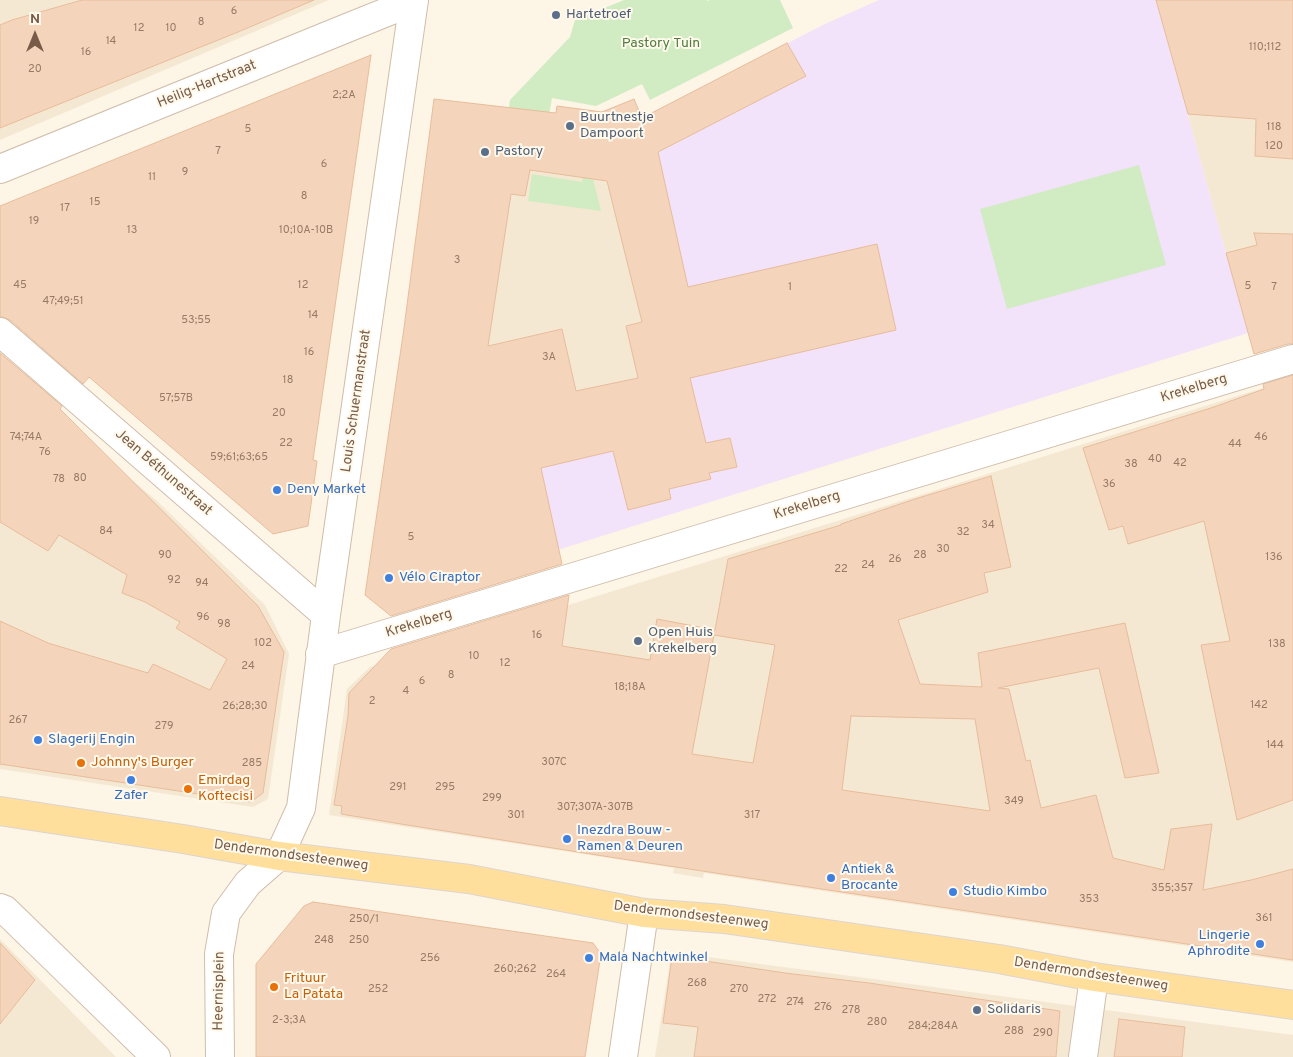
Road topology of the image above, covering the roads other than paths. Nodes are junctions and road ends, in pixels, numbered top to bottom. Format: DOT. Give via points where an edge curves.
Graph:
graph roads {
  1 [pos="414,1"];
  2 [pos="0,169"];
  3 [pos="0,332"];
  4 [pos="1293,359"];
  5 [pos="326,615"];
  6 [pos="320,654"];
  7 [pos="0,811"];
  8 [pos="279,856"];
  9 [pos="0,908"];
  10 [pos="644,912"];
  11 [pos="1094,977"];
  12 [pos="1293,1005"];
  13 [pos="156,1057"];
  14 [pos="220,1057"];
  15 [pos="623,1057"];
  16 [pos="1084,1057"];
  1 -- 2 [label="street, Heilig-Hartstraat"];
  1 -- 5 [label="street, Louis Schuermanstraat"];
  3 -- 5 [label="street, Jean Béthunestraat"];
  4 -- 6 [label="street, Krekelberg"];
  5 -- 6 [label="street, Louis Schuermanstraat"];
  6 -- 8 [label="street, Louis Schuermanstraat" via="301,808"];
  7 -- 8 [label="main road, Dendermondsesteenweg"];
  8 -- 10 [label="main road, Dendermondsesteenweg" via="469,879"];
  8 -- 14 [label="street, Heernisplein" via="248,883 226,913 219,954"];
  9 -- 13 [label="street"];
  10 -- 11 [label="main road, Dendermondsesteenweg" via="724,918 998,959"];
  10 -- 15 [label="street"];
  11 -- 12 [label="main road, Dendermondsesteenweg"];
  11 -- 16 [label="street"];
}
